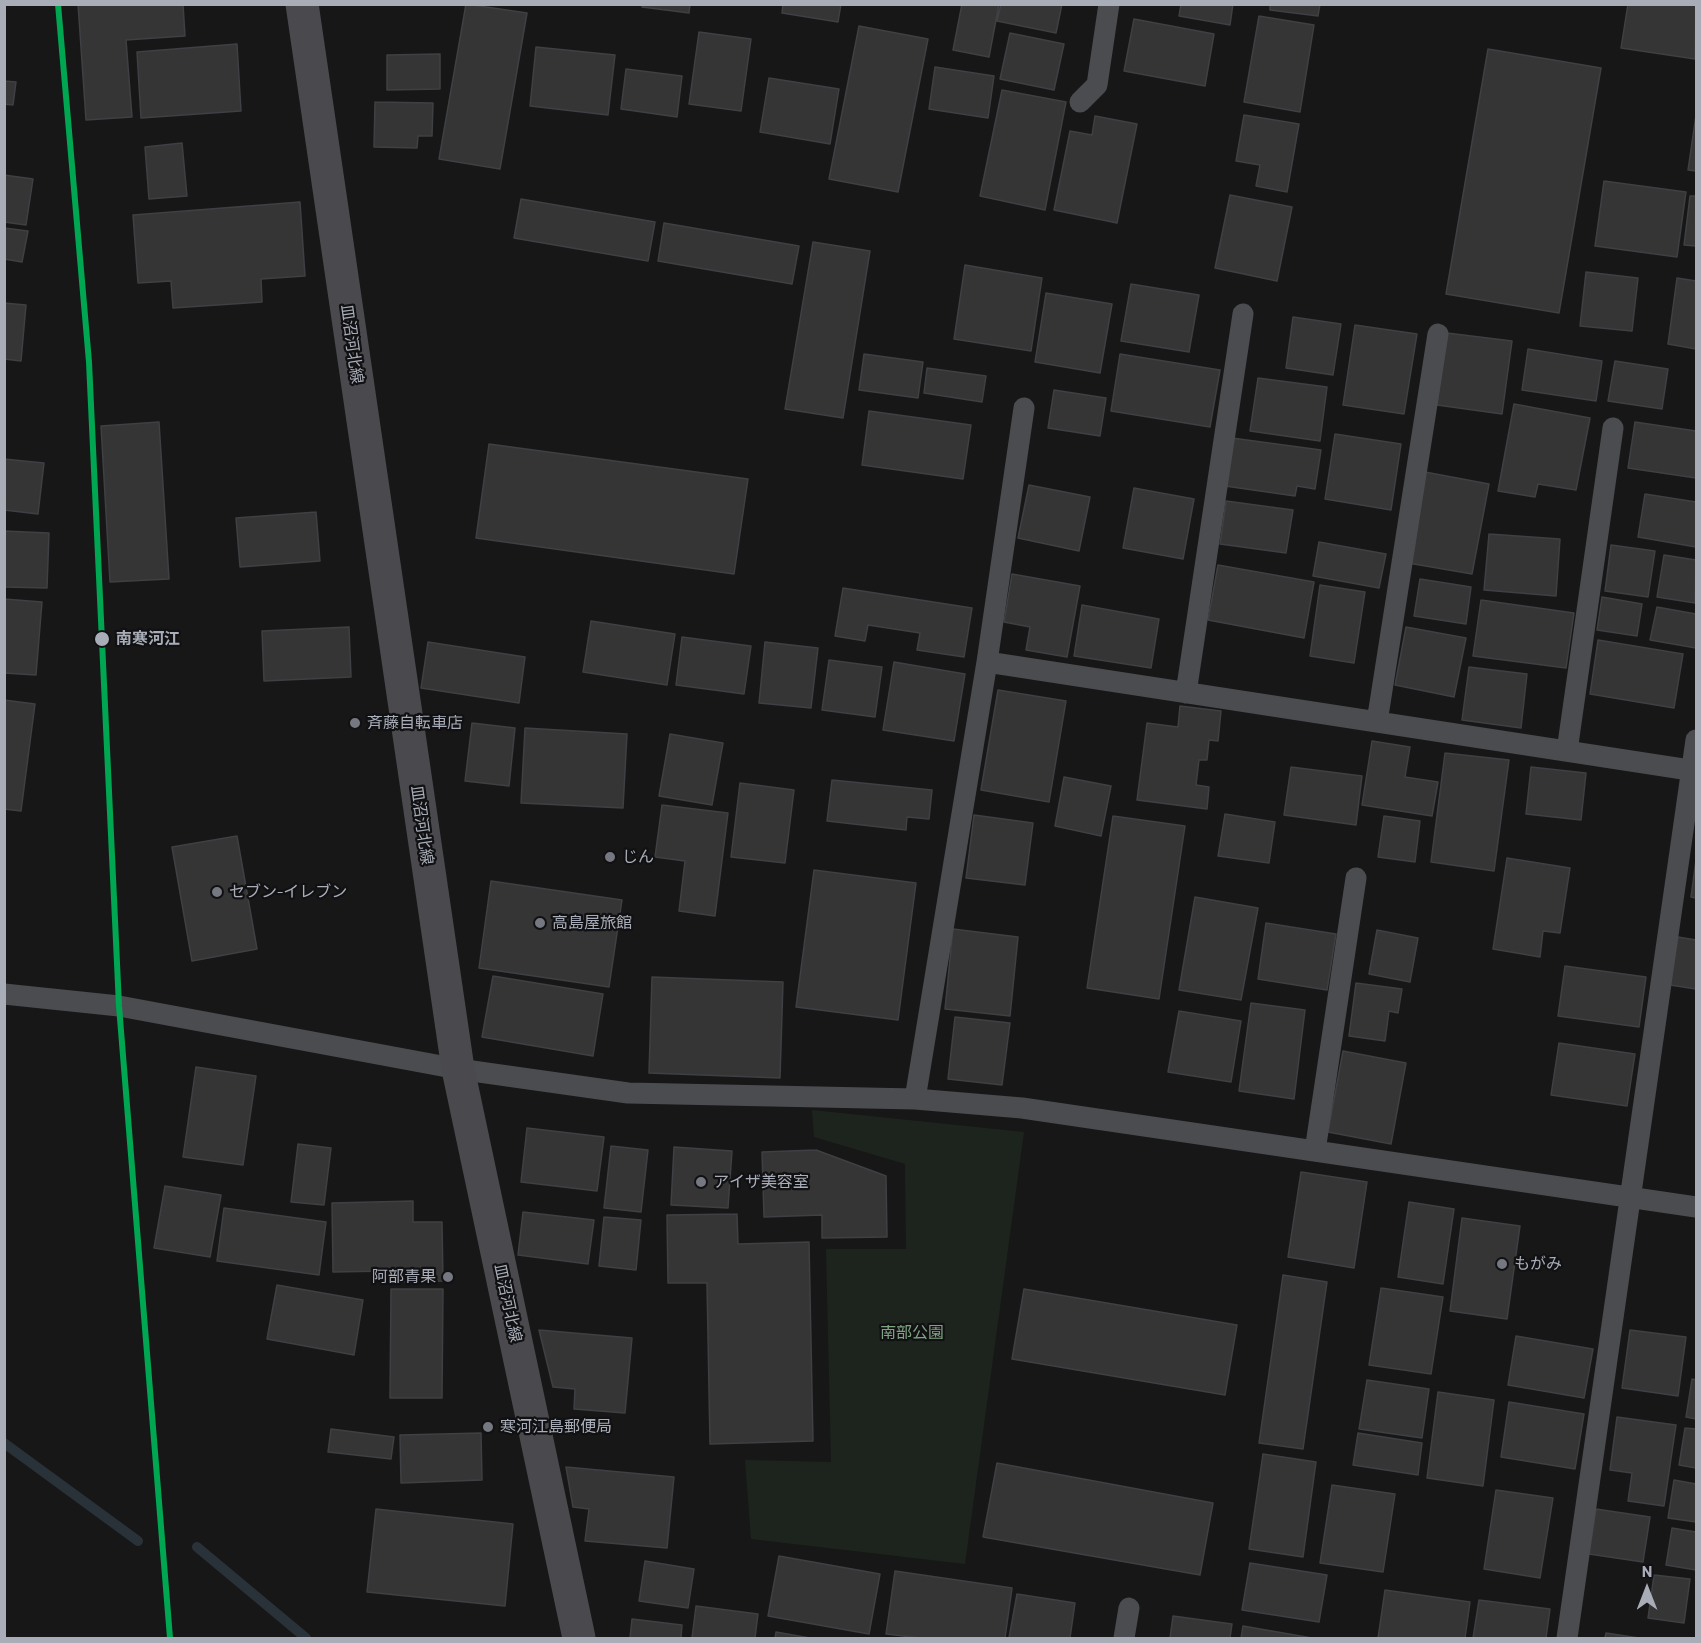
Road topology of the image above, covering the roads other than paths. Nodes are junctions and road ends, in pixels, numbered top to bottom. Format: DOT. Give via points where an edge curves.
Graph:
graph roads {
  1 [pos="302,4"];
  2 [pos="1109,4"];
  3 [pos="1080,102"];
  4 [pos="1243,314"];
  5 [pos="1438,334"];
  6 [pos="1024,408"];
  7 [pos="1613,428"];
  8 [pos="987,662"];
  9 [pos="1186,693"];
  10 [pos="1377,722"];
  11 [pos="1696,740"];
  12 [pos="1567,751"];
  13 [pos="1694,770"];
  14 [pos="1356,878"];
  15 [pos="4,994"];
  16 [pos="458,1069"];
  17 [pos="915,1099"];
  18 [pos="1315,1151"];
  19 [pos="1631,1197"];
  20 [pos="1696,1207"];
  21 [pos="1129,1608"];
  22 [pos="579,1638"];
  23 [pos="1124,1638"];
  24 [pos="1567,1638"];
  1 -- 16 [label="main road, 皿沼河北線"];
  2 -- 3 [label="lane" via="1097,86"];
  4 -- 9 [label="lane"];
  5 -- 10 [label="lane"];
  6 -- 8 [label="lane"];
  7 -- 12 [label="lane"];
  8 -- 9 [label="lane"];
  8 -- 17 [label="lane"];
  9 -- 10 [label="lane"];
  10 -- 12 [label="lane"];
  11 -- 13 [label="lane"];
  12 -- 13 [label="lane"];
  13 -- 19 [label="lane"];
  14 -- 18 [label="lane"];
  15 -- 16 [label="lane" via="119,1006"];
  16 -- 17 [label="lane" via="628,1093"];
  16 -- 22 [label="main road, 皿沼河北線"];
  17 -- 18 [label="lane" via="1022,1108"];
  18 -- 19 [label="lane"];
  19 -- 20 [label="lane"];
  19 -- 24 [label="lane"];
  21 -- 23 [label="lane"];
}
